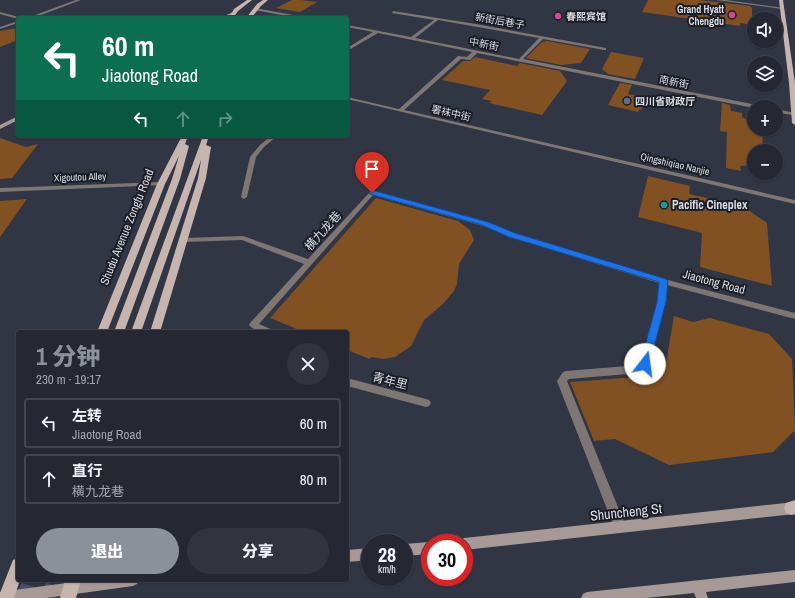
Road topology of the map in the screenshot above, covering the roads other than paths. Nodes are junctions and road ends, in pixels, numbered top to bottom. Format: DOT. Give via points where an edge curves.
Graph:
graph roads {
  1 [pos="79,0"];
  2 [pos="250,0"];
  3 [pos="266,0"];
  4 [pos="718,0"];
  5 [pos="781,0"];
  6 [pos="782,8"];
  7 [pos="255,9"];
  8 [pos="392,12"];
  9 [pos="0,13"];
  10 [pos="234,13"];
  11 [pos="35,16"];
  12 [pos="227,16"];
  13 [pos="232,16"];
  14 [pos="250,16"];
  15 [pos="293,16"];
  16 [pos="16,17"];
  17 [pos="437,19"];
  18 [pos="16,23"];
  19 [pos="349,26"];
  20 [pos="0,28"];
  21 [pos="377,32"];
  22 [pos="542,37"];
  23 [pos="411,39"];
  24 [pos="349,49"];
  25 [pos="604,49"];
  26 [pos="476,52"];
  27 [pos="520,60"];
  28 [pos="588,74"];
  29 [pos="349,98"];
  30 [pos="747,105"];
  31 [pos="401,110"];
  32 [pos="783,112"];
  33 [pos="794,114"];
  34 [pos="16,119"];
  35 [pos="795,123"];
  36 [pos="0,126"];
  37 [pos="185,138"];
  38 [pos="186,138"];
  39 [pos="207,138"];
  40 [pos="208,138"];
  41 [pos="272,138"];
  42 [pos="551,145"];
  43 [pos="161,184"];
  44 [pos="0,190"];
  45 [pos="244,197"];
  46 [pos="795,202"];
  47 [pos="512,235"];
  48 [pos="184,240"];
  49 [pos="310,263"];
  50 [pos="663,281"];
  51 [pos="795,316"];
  52 [pos="103,330"];
  53 [pos="120,330"];
  54 [pos="137,330"];
  55 [pos="156,330"];
  56 [pos="265,330"];
  57 [pos="349,383"];
  58 [pos="426,402"];
  59 [pos="794,507"];
  60 [pos="620,527"];
  61 [pos="473,543"];
  62 [pos="361,555"];
  63 [pos="349,556"];
  64 [pos="16,570"];
  65 [pos="795,576"];
  66 [pos="118,582"];
  67 [pos="697,586"];
  68 [pos="71,588"];
  69 [pos="4,597"];
  70 [pos="587,598"];
  71 [pos="702,598"];
  1 -- 11 [label="street"];
  2 -- 10 [label="main road"];
  3 -- 7 [label="main road"];
  4 -- 6 [label="street"];
  5 -- 6 [label="main road"];
  6 -- 33 [label="main road"];
  7 -- 14 [label="main road"];
  7 -- 15 [label="street"];
  8 -- 17 [label="street, 新街后巷子"];
  9 -- 16 [label="street"];
  10 -- 12 [label="main road"];
  10 -- 13 [label="main road"];
  17 -- 22 [label="street, 新街后巷子"];
  17 -- 23 [label="street"];
  18 -- 20 [label="street"];
  19 -- 21 [label="street, 中新街"];
  21 -- 23 [label="street, 中新街"];
  21 -- 24 [label="street"];
  22 -- 25 [label="street, 新街后巷子"];
  22 -- 27 [label="street"];
  23 -- 26 [label="street, 中新街"];
  26 -- 27 [label="street, 中新街"];
  26 -- 31 [label="street" via="468,59 460,57"];
  27 -- 28 [label="street, 中新街"];
  28 -- 30 [label="street, 南新街"];
  29 -- 31 [label="street, 署袜中街"];
  31 -- 42 [label="street, 署袜中街"];
  32 -- 33 [label="street"];
  33 -- 35 [label="main road"];
  34 -- 36 [label="main road"];
  37 -- 43 [label="main road, Shudu Avenue Zongfu Road"];
  38 -- 53 [label="main road, Shudu Avenue Zongfu Road" via="176,179"];
  39 -- 54 [label="main road"];
  40 -- 48 [label="main road" via="202,178"];
  41 -- 45 [label="street" via="253,157"];
  42 -- 46 [label="street, Qingshiqiao Nanjie"];
  43 -- 44 [label="street, Xigoutou Alley"];
  43 -- 52 [label="main road, Shudu Avenue Zongfu Road"];
  47 -- 49 [label="street, 横九龙巷" via="485,224 372,193"];
  47 -- 50 [label="street, Jiaotong Road"];
  48 -- 49 [label="street" via="243,238"];
  48 -- 55 [label="main road"];
  49 -- 56 [label="street, 横九龙巷" via="253,325"];
  50 -- 51 [label="street, Jiaotong Road"];
  50 -- 60 [label="street" via="662,302 645,364 628,370 566,375 562,381"];
  57 -- 58 [label="street, 青年里"];
  59 -- 60 [label="main road, Shuncheng St"];
  60 -- 61 [label="main road, Shuncheng St"];
  62 -- 63 [label="main road"];
  64 -- 69 [label="main road"];
  65 -- 67 [label="main road"];
  66 -- 68 [label="main road"];
  67 -- 70 [label="main road"];
  67 -- 71 [label="main road"];
  68 -- 69 [label="main road"];
}
